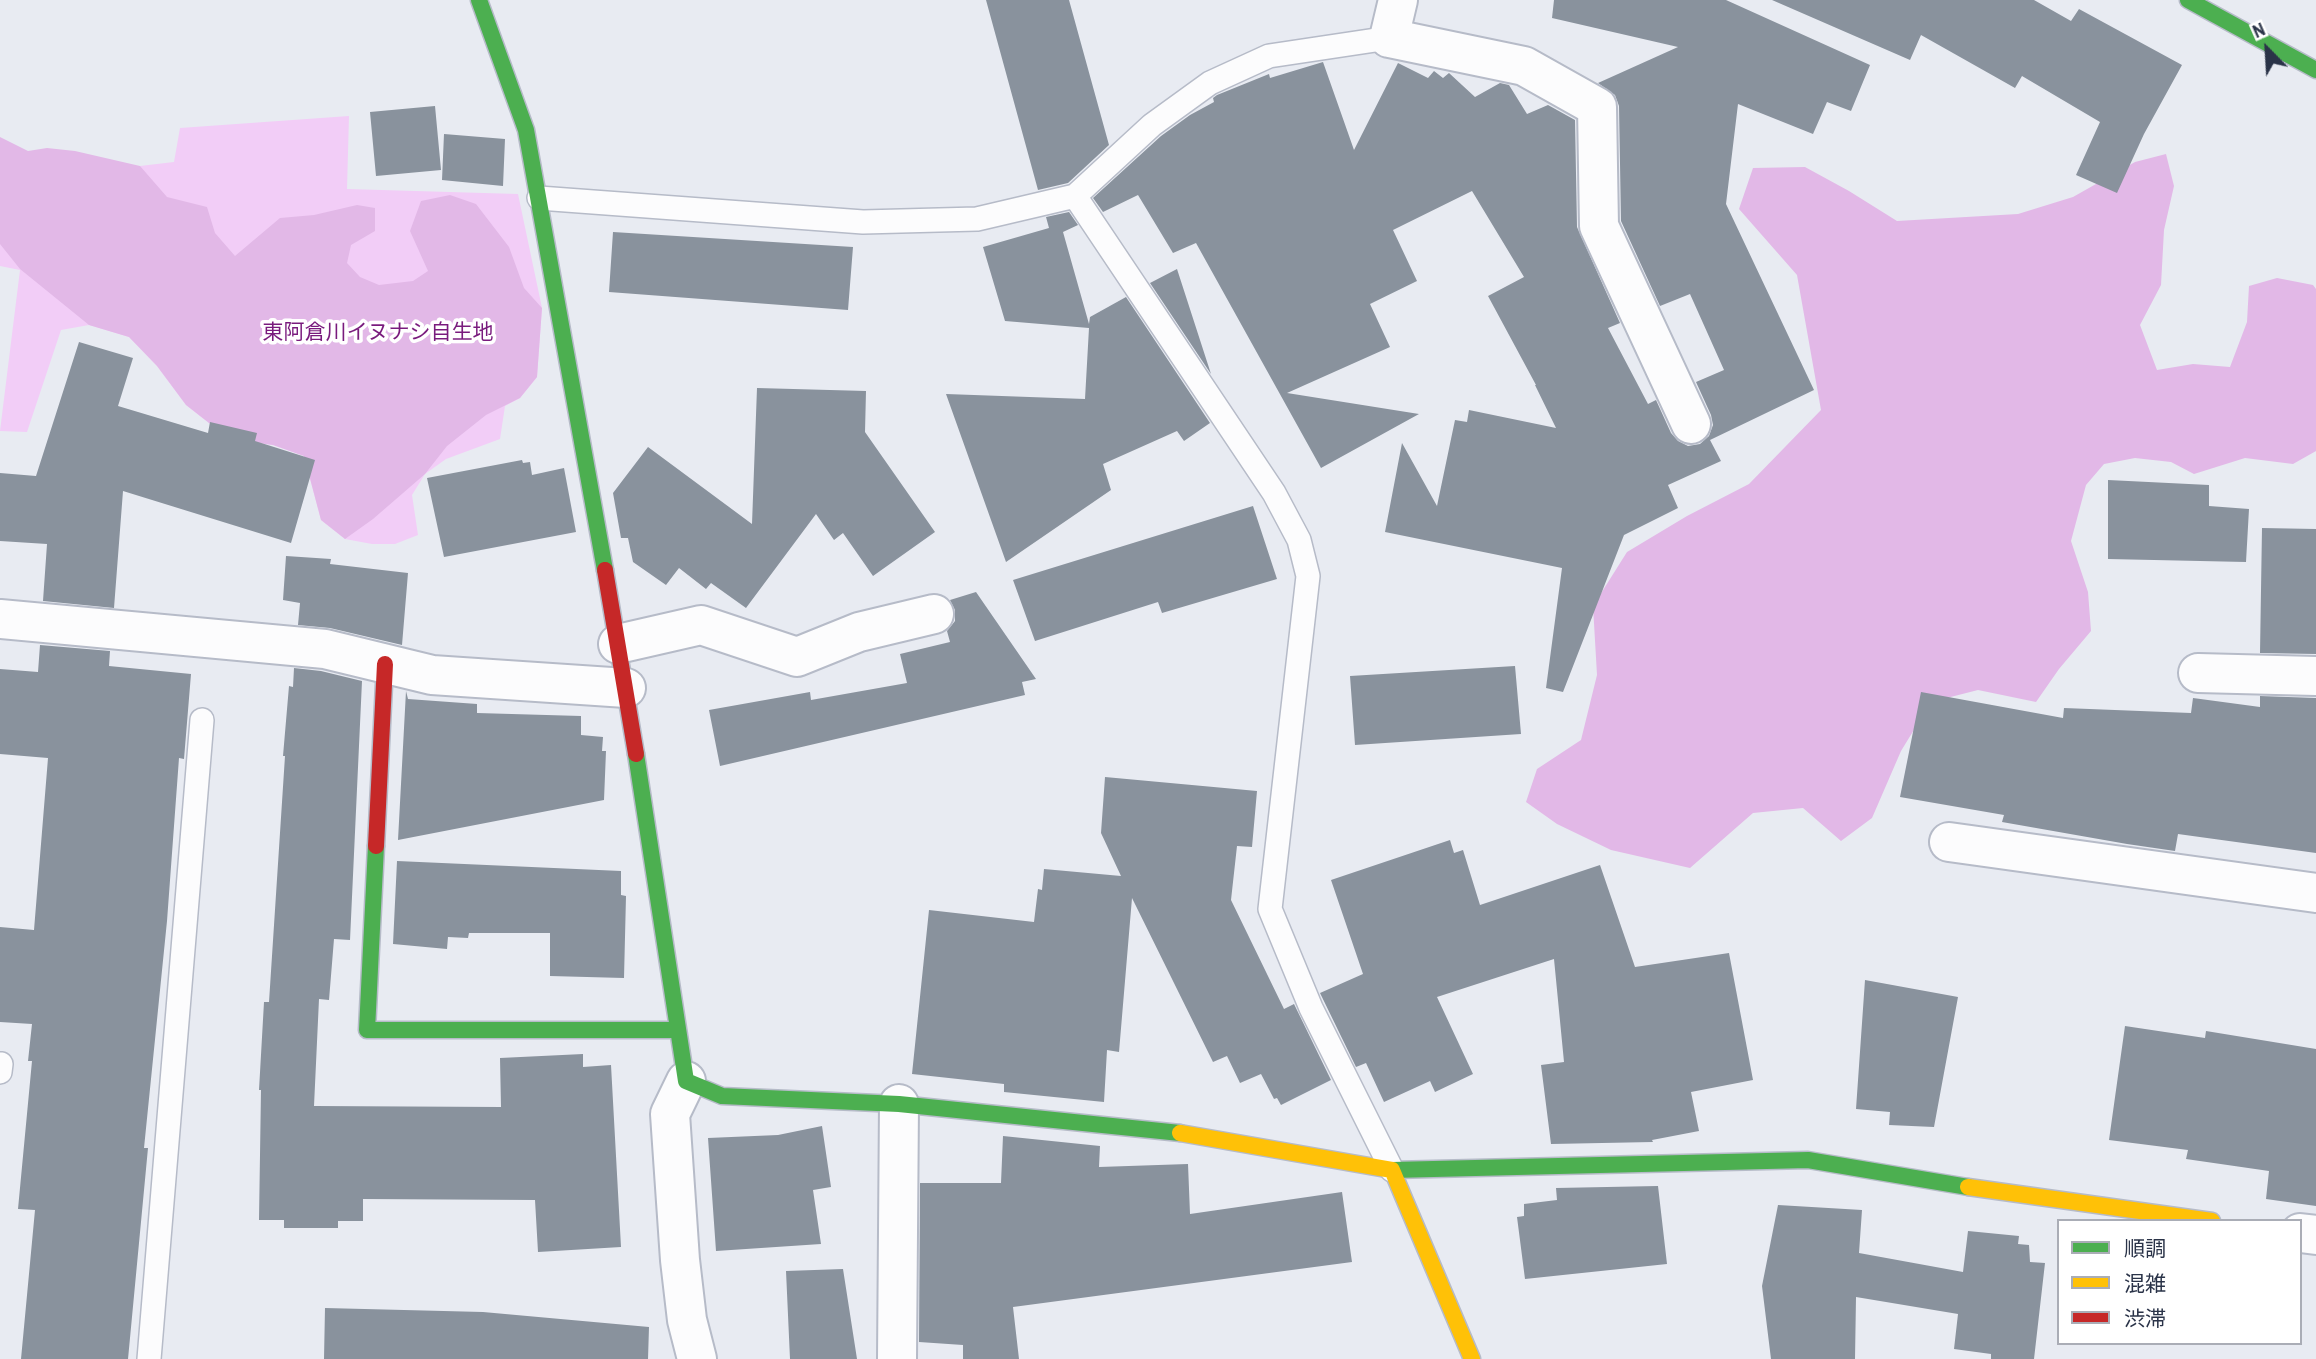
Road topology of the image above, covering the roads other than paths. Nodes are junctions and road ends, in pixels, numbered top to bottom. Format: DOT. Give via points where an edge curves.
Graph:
graph roads {
  1 [pos="479,0"];
  2 [pos="1398,0"];
  3 [pos="2188,0"];
  4 [pos="1389,38"];
  5 [pos="2316,70"];
  6 [pos="1075,196"];
  7 [pos="538,198"];
  8 [pos="1691,424"];
  9 [pos="934,614"];
  10 [pos="0,619"];
  11 [pos="618,644"];
  12 [pos="386,664"];
  13 [pos="2198,673"];
  14 [pos="2316,676"];
  15 [pos="625,688"];
  16 [pos="202,720"];
  17 [pos="1949,842"];
  18 [pos="2316,893"];
  19 [pos="678,1030"];
  20 [pos="1,1064"];
  21 [pos="0,1072"];
  22 [pos="686,1081"];
  23 [pos="899,1104"];
  24 [pos="1392,1170"];
  25 [pos="2197,1219"];
  26 [pos="149,1359"];
  27 [pos="697,1359"];
  28 [pos="897,1359"];
  29 [pos="1472,1359"];
  1 -- 7 [label="street" via="526,130"];
  2 -- 4 [label="street"];
  3 -- 5 [label="street"];
  4 -- 6 [label="lane" via="1269,57 1210,83 1152,125"];
  4 -- 8 [label="street" via="1524,66 1597,107 1599,226"];
  6 -- 7 [label="lane" via="977,219 863,222"];
  6 -- 24 [label="lane" via="1275,493 1299,540 1308,576 1270,909 1311,1008"];
  7 -- 11 [label="street"];
  9 -- 11 [label="street" via="859,632 797,656 701,625"];
  10 -- 12 [label="street" via="325,649"];
  11 -- 15 [label="street"];
  12 -- 15 [label="street" via="432,675"];
  12 -- 19 [label="street" via="367,1031"];
  13 -- 14 [label="street"];
  15 -- 19 [label="street"];
  16 -- 26 [label="lane"];
  17 -- 18 [label="street"];
  19 -- 22 [label="street"];
  20 -- 21 [label="lane"];
  22 -- 23 [label="street" via="722,1097"];
  22 -- 27 [label="street" via="670,1114 680,1259"];
  23 -- 24 [label="street" via="1164,1130"];
  23 -- 28 [label="street"];
  24 -- 25 [label="street" via="1808,1160"];
  24 -- 29 [label="street"];
}
